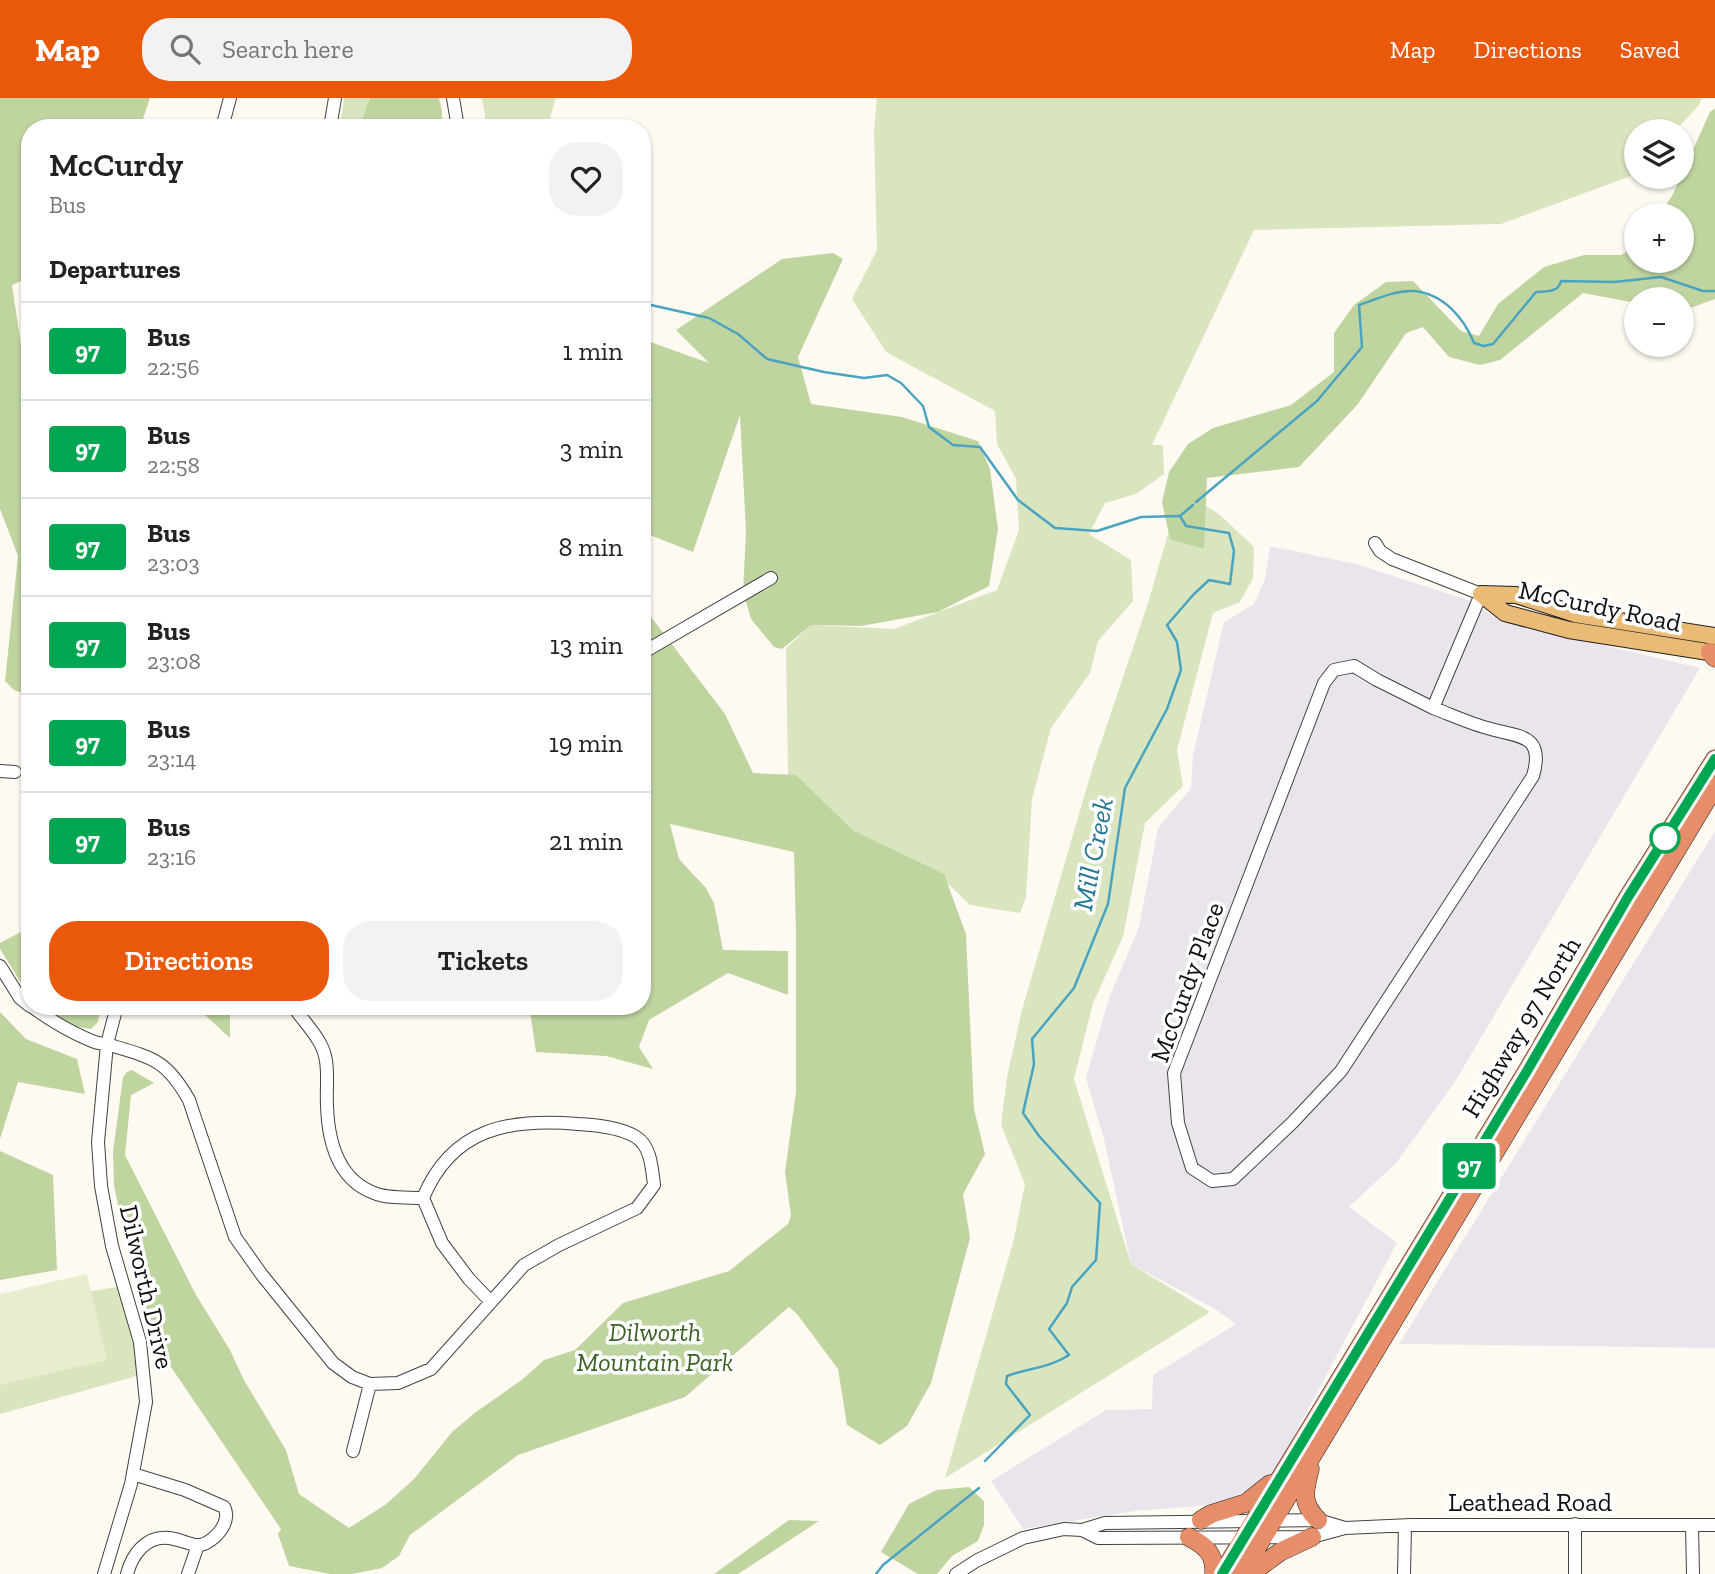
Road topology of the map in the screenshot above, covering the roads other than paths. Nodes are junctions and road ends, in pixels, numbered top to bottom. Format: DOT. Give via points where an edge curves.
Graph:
graph roads {
  1 [pos="230,98"];
  2 [pos="334,98"];
  3 [pos="453,98"];
  4 [pos="224,119"];
  5 [pos="331,119"];
  6 [pos="456,119"];
  7 [pos="1375,543"];
  8 [pos="771,578"];
  9 [pos="1481,594"];
  10 [pos="651,648"];
  11 [pos="1714,650"];
  12 [pos="1433,708"];
  13 [pos="1715,759"];
  14 [pos="0,771"];
  15 [pos="15,772"];
  16 [pos="1715,786"];
  17 [pos="0,966"];
  18 [pos="21,999"];
  19 [pos="43,1015"];
  20 [pos="115,1015"];
  21 [pos="299,1015"];
  22 [pos="107,1044"];
  23 [pos="423,1198"];
  24 [pos="490,1301"];
  25 [pos="370,1384"];
  26 [pos="353,1451"];
  27 [pos="1313,1457"];
  28 [pos="133,1474"];
  29 [pos="1281,1475"];
  30 [pos="1201,1520"];
  31 [pos="1253,1520"];
  32 [pos="1274,1521"];
  33 [pos="1575,1524"];
  34 [pos="1405,1525"];
  35 [pos="1692,1525"];
  36 [pos="1715,1525"];
  37 [pos="1315,1528"];
  38 [pos="1082,1530"];
  39 [pos="1244,1536"];
  40 [pos="1189,1537"];
  41 [pos="1264,1537"];
  42 [pos="198,1545"];
  43 [pos="104,1574"];
  44 [pos="127,1574"];
  45 [pos="188,1574"];
  46 [pos="956,1574"];
  47 [pos="1214,1574"];
  48 [pos="1222,1574"];
  49 [pos="1241,1574"];
  50 [pos="1250,1574"];
  51 [pos="1404,1574"];
  52 [pos="1574,1574"];
  53 [pos="1693,1574"];
  1 -- 4 [label="street"];
  2 -- 5 [label="street"];
  3 -- 6 [label="street"];
  7 -- 9 [label="street, McCurdy Road" via="1392,559"];
  8 -- 10 [label="street"];
  9 -- 11 [label="main road, McCurdy Road" via="1505,613 1569,630"];
  9 -- 12 [label="street"];
  12 -- 12 [label="street, McCurdy Place" via="1354,666 1334,670 1324,683 1174,1073 1178,1123 1192,1168 1212,1181 1233,1178 1341,1071 1533,776 1536,756 1527,739"];
  13 -- 29 [label="highway, Highway 97 North"];
  14 -- 15 [label="street"];
  16 -- 27 [label="highway, Highway 97 North"];
  17 -- 18 [label="street"];
  19 -- 22 [label="street" via="95,1043"];
  20 -- 22 [label="street, Dilworth Drive"];
  21 -- 23 [label="street" via="326,1056 328,1125 332,1150 343,1170 377,1195"];
  22 -- 25 [label="street" via="163,1064 178,1080 189,1100 235,1237 332,1363"];
  22 -- 28 [label="street, Dilworth Drive" via="98,1142 101,1186 146,1381"];
  23 -- 24 [label="street" via="442,1243"];
  23 -- 24 [label="street" via="430,1181 467,1141 515,1123 604,1126 637,1137 651,1159 654,1185 638,1208 524,1265"];
  24 -- 25 [label="street" via="431,1369 398,1383"];
  25 -- 26 [label="street"];
  27 -- 32 [label="highway, Highway 97 North"];
  27 -- 37 [label="highway" via="1306,1500"];
  28 -- 42 [label="street" via="224,1507 227,1517 221,1530"];
  28 -- 43 [label="street, Dilworth Drive"];
  29 -- 30 [label="highway" via="1246,1503"];
  29 -- 31 [label="highway, Highway 97 North"];
  30 -- 31 [label="street, Leathead Road"];
  30 -- 38 [label="street, Leathead Road" via="1105,1523"];
  31 -- 32 [label="street, Leathead Road"];
  31 -- 39 [label="highway, Highway 97 North"];
  32 -- 37 [label="street, Leathead Road"];
  32 -- 41 [label="highway, Highway 97 North"];
  33 -- 34 [label="street, Leathead Road"];
  33 -- 35 [label="street, Leathead Road"];
  33 -- 52 [label="street"];
  34 -- 37 [label="street, Leathead Road"];
  34 -- 51 [label="street"];
  35 -- 36 [label="street, Leathead Road"];
  35 -- 53 [label="street"];
  37 -- 41 [label="street, Leathead Road"];
  37 -- 50 [label="highway"];
  38 -- 40 [label="street, Leathead Road" via="1098,1538"];
  38 -- 46 [label="street" via="1063,1529 1023,1538"];
  39 -- 40 [label="street, Leathead Road"];
  39 -- 41 [label="street, Leathead Road"];
  39 -- 48 [label="highway, Highway 97 North"];
  40 -- 47 [label="highway" via="1210,1551"];
  41 -- 49 [label="highway, Highway 97 North"];
  42 -- 44 [label="street" via="164,1537 147,1541 131,1560"];
  42 -- 45 [label="street"];
}
